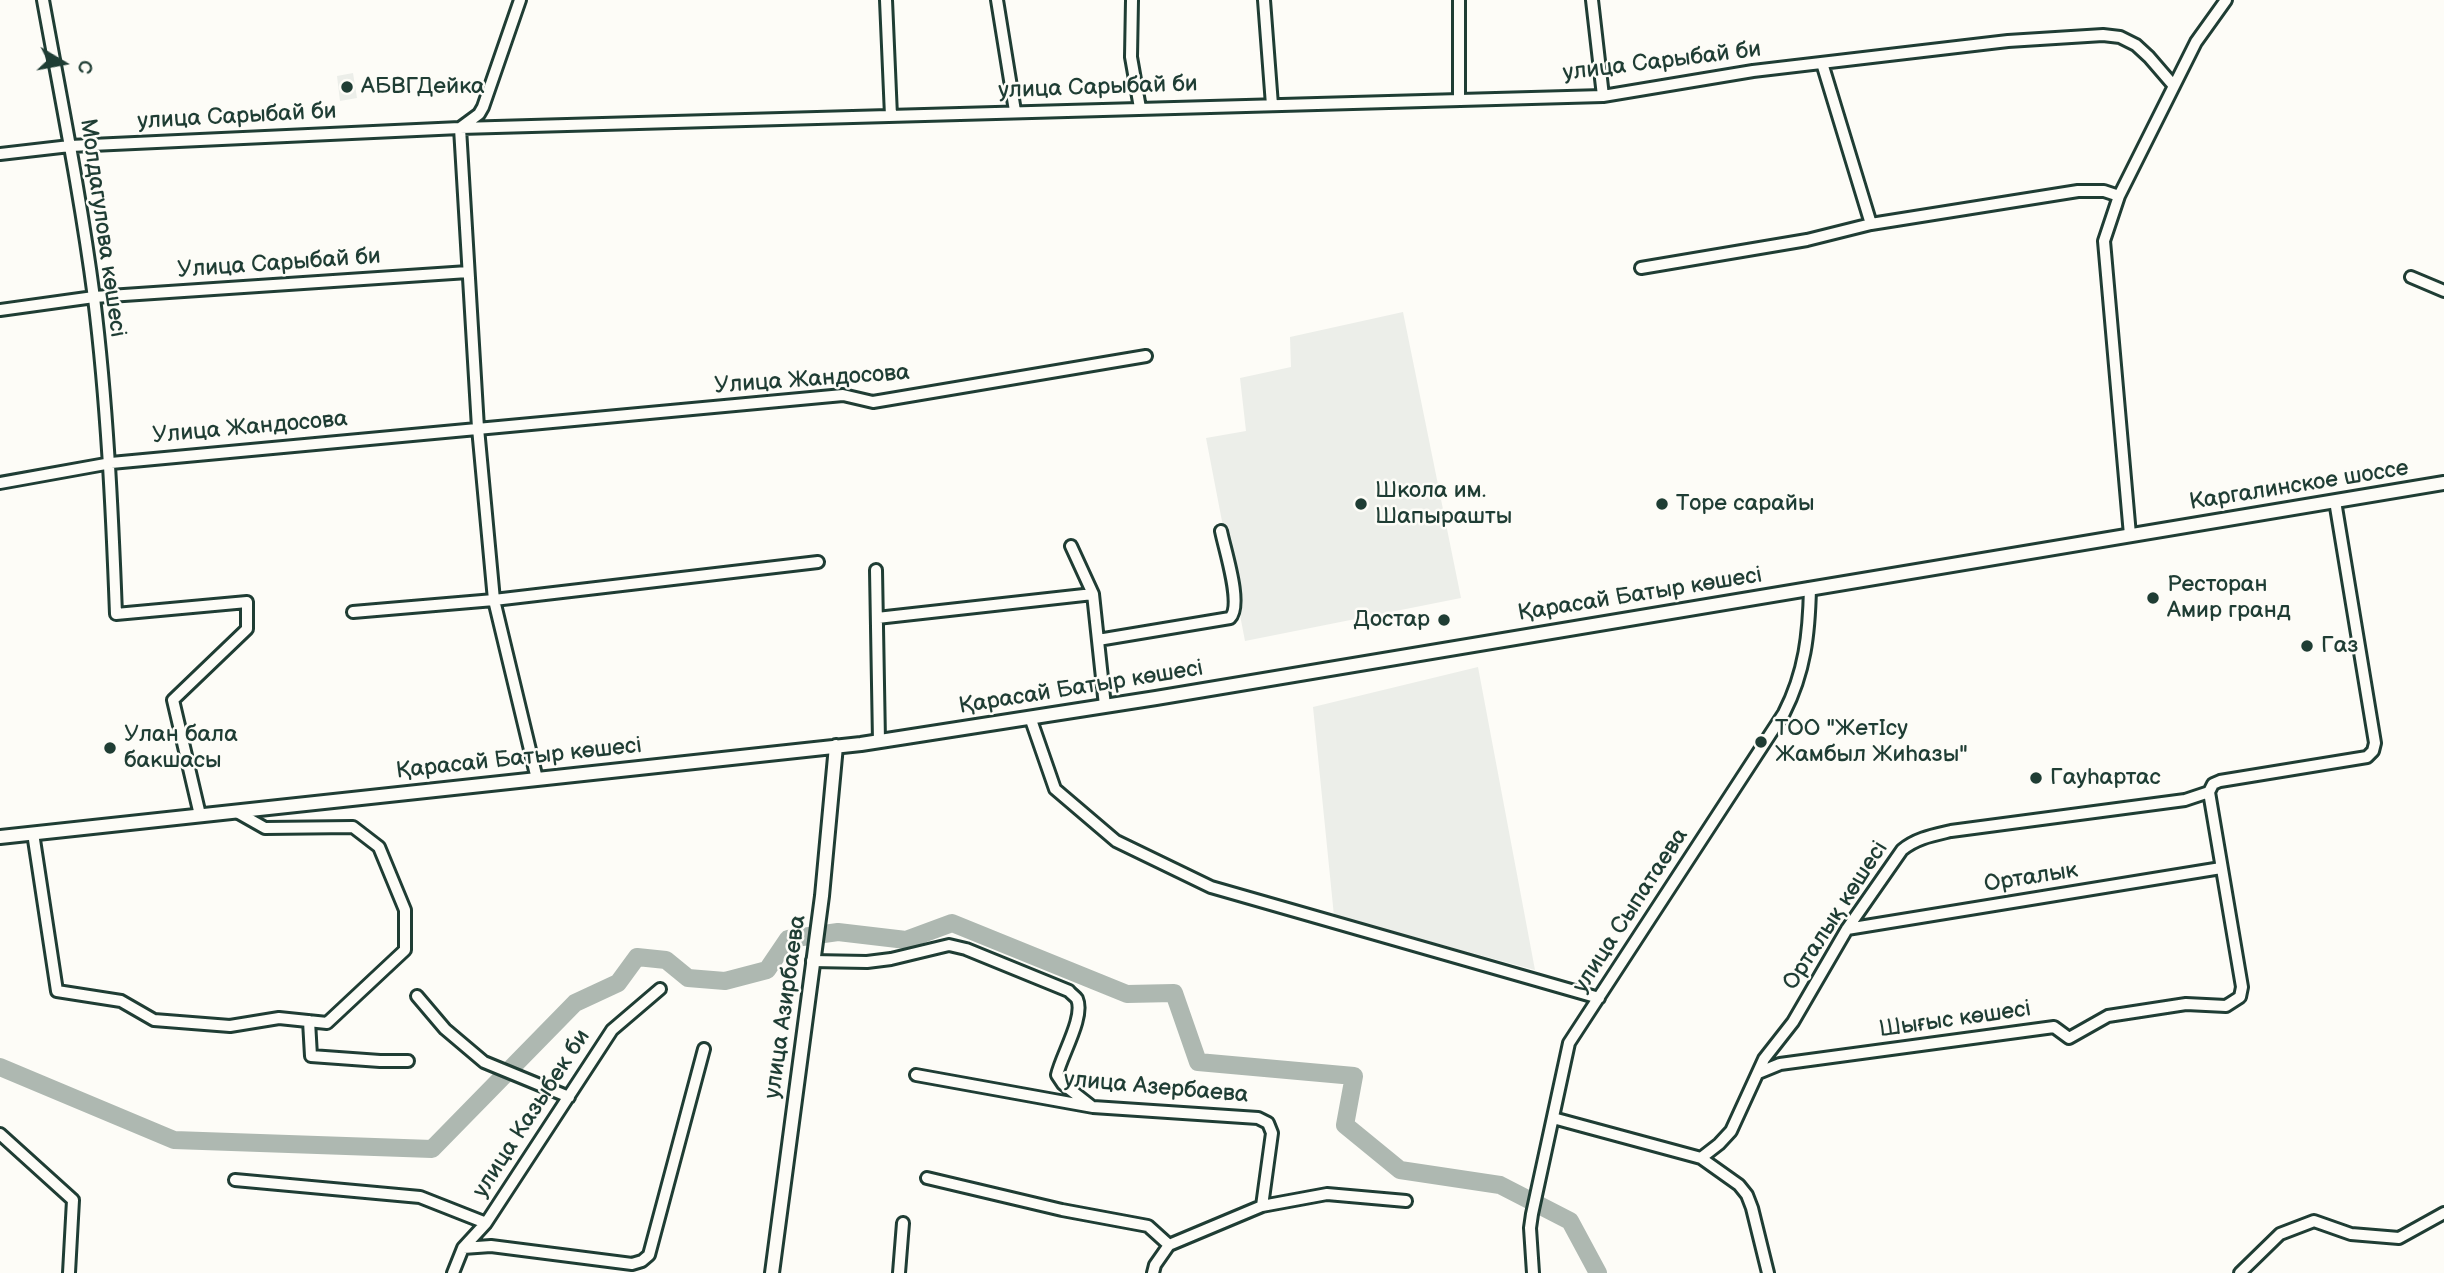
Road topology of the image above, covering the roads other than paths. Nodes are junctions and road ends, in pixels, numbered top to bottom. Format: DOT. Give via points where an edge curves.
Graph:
graph roads {
  1 [pos="43,0"];
  2 [pos="520,0"];
  3 [pos="886,0"];
  4 [pos="997,0"];
  5 [pos="1132,0"];
  6 [pos="1264,0"];
  7 [pos="1459,0"];
  8 [pos="1592,0"];
  9 [pos="2226,0"];
  10 [pos="1822,63"];
  11 [pos="2174,86"];
  12 [pos="1603,96"];
  13 [pos="1459,100"];
  14 [pos="1272,105"];
  15 [pos="1140,108"];
  16 [pos="1015,111"];
  17 [pos="891,116"];
  18 [pos="460,128"];
  19 [pos="70,145"];
  20 [pos="0,154"];
  21 [pos="2119,196"];
  22 [pos="1871,224"];
  23 [pos="1641,268"];
  24 [pos="468,272"];
  25 [pos="2410,277"];
  26 [pos="2444,291"];
  27 [pos="94,297"];
  28 [pos="0,310"];
  29 [pos="1146,356"];
  30 [pos="478,428"];
  31 [pos="111,463"];
  32 [pos="0,483"];
  33 [pos="2444,483"];
  34 [pos="2334,501"];
  35 [pos="2161,530"];
  36 [pos="1221,531"];
  37 [pos="2130,535"];
  38 [pos="1070,546"];
  39 [pos="818,562"];
  40 [pos="876,570"];
  41 [pos="1810,588"];
  42 [pos="1093,594"];
  43 [pos="494,600"];
  44 [pos="353,612"];
  45 [pos="877,618"];
  46 [pos="1098,640"];
  47 [pos="1105,706"];
  48 [pos="1030,717"];
  49 [pos="879,741"];
  50 [pos="836,746"];
  51 [pos="537,779"];
  52 [pos="2209,792"];
  53 [pos="235,811"];
  54 [pos="200,815"];
  55 [pos="33,833"];
  56 [pos="0,837"];
  57 [pos="2221,868"];
  58 [pos="1847,929"];
  59 [pos="813,956"];
  60 [pos="660,989"];
  61 [pos="417,996"];
  62 [pos="1599,998"];
  63 [pos="309,1021"];
  64 [pos="704,1049"];
  65 [pos="408,1061"];
  66 [pos="1758,1073"];
  67 [pos="916,1075"];
  68 [pos="569,1097"];
  69 [pos="1093,1107"];
  70 [pos="1553,1118"];
  71 [pos="0,1134"];
  72 [pos="1701,1158"];
  73 [pos="927,1178"];
  74 [pos="235,1180"];
  75 [pos="1406,1201"];
  76 [pos="1262,1206"];
  77 [pos="2444,1213"];
  78 [pos="486,1223"];
  79 [pos="903,1223"];
  80 [pos="1169,1245"];
  81 [pos="463,1248"];
  82 [pos="69,1273"];
  83 [pos="453,1273"];
  84 [pos="772,1273"];
  85 [pos="899,1273"];
  86 [pos="1153,1273"];
  87 [pos="1533,1273"];
  88 [pos="1768,1273"];
  89 [pos="2240,1273"];
  1 -- 19 [label="street, Молдагулова көшесі"];
  2 -- 18 [label="street" via="483,107"];
  3 -- 17 [label="street"];
  4 -- 16 [label="street"];
  5 -- 15 [label="street" via="1131,57"];
  6 -- 14 [label="street"];
  7 -- 13 [label="street"];
  8 -- 12 [label="street"];
  9 -- 11 [label="street" via="2196,42"];
  10 -- 11 [label="street, улица Сарыбай би" via="2008,41 2104,35 2136,45"];
  10 -- 12 [label="street, улица Сарыбай би"];
  10 -- 22 [label="street"];
  11 -- 21 [label="street"];
  12 -- 13 [label="street, улица Сарыбай би"];
  13 -- 14 [label="street, улица Сарыбай би"];
  14 -- 15 [label="street, улица Сарыбай би"];
  15 -- 16 [label="street, улица Сарыбай би"];
  16 -- 17 [label="street, улица Сарыбай би"];
  17 -- 18 [label="street, улица Сарыбай би"];
  18 -- 19 [label="street, улица Сарыбай би"];
  18 -- 24 [label="street"];
  19 -- 20 [label="street, улица Сарыбай би"];
  19 -- 27 [label="street, Молдагулова көшесі"];
  21 -- 22 [label="street" via="2078,191"];
  21 -- 37 [label="street" via="2104,241 2104,263"];
  22 -- 23 [label="street" via="1807,240"];
  24 -- 27 [label="street, Улица Сарыбай би"];
  24 -- 30 [label="street"];
  25 -- 26 [label="street"];
  27 -- 28 [label="street, Улица Сарыбай би"];
  27 -- 31 [label="street, Молдагулова көшесі"];
  29 -- 30 [label="street, Улица Жандосова" via="873,402 843,395"];
  30 -- 31 [label="street, Улица Жандосова"];
  30 -- 43 [label="street"];
  31 -- 32 [label="street, Улица Жандосова"];
  31 -- 54 [label="street" via="116,614 247,602 247,629 173,700"];
  33 -- 34 [label="main road, Каргалинское шоссе"];
  34 -- 35 [label="main road, Каргалинское шоссе"];
  34 -- 52 [label="street, Орталық көшесі" via="2373,751 2367,757 2220,781"];
  35 -- 37 [label="main road, Қарасай Батыр көшесі"];
  36 -- 46 [label="street" via="1236,600 1230,618"];
  37 -- 41 [label="main road, Қарасай Батыр көшесі"];
  38 -- 42 [label="street"];
  39 -- 43 [label="street"];
  40 -- 45 [label="street"];
  41 -- 47 [label="main road, Қарасай Батыр көшесі"];
  41 -- 62 [label="street, улица Сыпатаева" via="1809,631 1797,688"];
  42 -- 45 [label="street"];
  42 -- 46 [label="street"];
  43 -- 44 [label="street"];
  43 -- 51 [label="street"];
  45 -- 49 [label="street"];
  46 -- 47 [label="street"];
  47 -- 48 [label="main road, Қарасай Батыр көшесі"];
  48 -- 49 [label="main road, Қарасай Батыр көшесі"];
  48 -- 62 [label="street" via="1055,789 1116,841 1211,887"];
  49 -- 50 [label="main road, Қарасай Батыр көшесі"];
  50 -- 51 [label="main road, Қарасай Батыр көшесі"];
  50 -- 59 [label="main road, улица Азирбаева"];
  51 -- 53 [label="main road, Қарасай Батыр көшесі"];
  52 -- 57 [label="street"];
  52 -- 58 [label="street, Орталық көшесі" via="2185,800 1925,837 1902,850"];
  53 -- 54 [label="main road, Қарасай Батыр көшесі"];
  53 -- 63 [label="street" via="265,828 353,827 379,847 405,910 405,950 327,1023"];
  54 -- 55 [label="main road, Қарасай Батыр көшесі"];
  55 -- 56 [label="main road, Қарасай Батыр көшесі"];
  55 -- 63 [label="street" via="57,991 121,1001 155,1020 230,1026 279,1018"];
  57 -- 58 [label="street, Орталык"];
  57 -- 66 [label="street, Шығыс көшесі" via="2242,987 2233,1003 2118,1013 2069,1038 2054,1027 1780,1064"];
  58 -- 66 [label="street, Орталық көшесі"];
  59 -- 69 [label="street" via="867,962 949,945 1069,991 1077,999 1078,1010 1058,1075"];
  59 -- 84 [label="main road, улица Азирбаева"];
  60 -- 68 [label="street, улица Казыбек би" via="612,1030"];
  61 -- 68 [label="street" via="484,1062"];
  62 -- 70 [label="street, улица Сыпатаева" via="1569,1043"];
  63 -- 65 [label="street" via="311,1056"];
  64 -- 81 [label="street" via="649,1255 642,1261 632,1264 491,1246"];
  66 -- 72 [label="street, Орталық көшесі" via="1731,1131"];
  67 -- 69 [label="street, улица Азербаева"];
  68 -- 78 [label="street, улица Казыбек би"];
  69 -- 76 [label="street, улица Азербаева" via="1258,1118 1268,1123 1272,1133"];
  70 -- 72 [label="street"];
  70 -- 87 [label="street, улица Сыпатаева" via="1530,1228"];
  71 -- 82 [label="street" via="73,1200"];
  72 -- 88 [label="street" via="1747,1195"];
  73 -- 80 [label="street" via="1147,1226"];
  74 -- 78 [label="street" via="420,1197"];
  75 -- 76 [label="street" via="1327,1194"];
  76 -- 80 [label="street"];
  77 -- 89 [label="street" via="2399,1238 2351,1234 2314,1221 2280,1234"];
  78 -- 81 [label="street, улица Казыбек би"];
  79 -- 85 [label="street"];
  80 -- 86 [label="street"];
  81 -- 83 [label="street, улица Казыбек би"];
}
